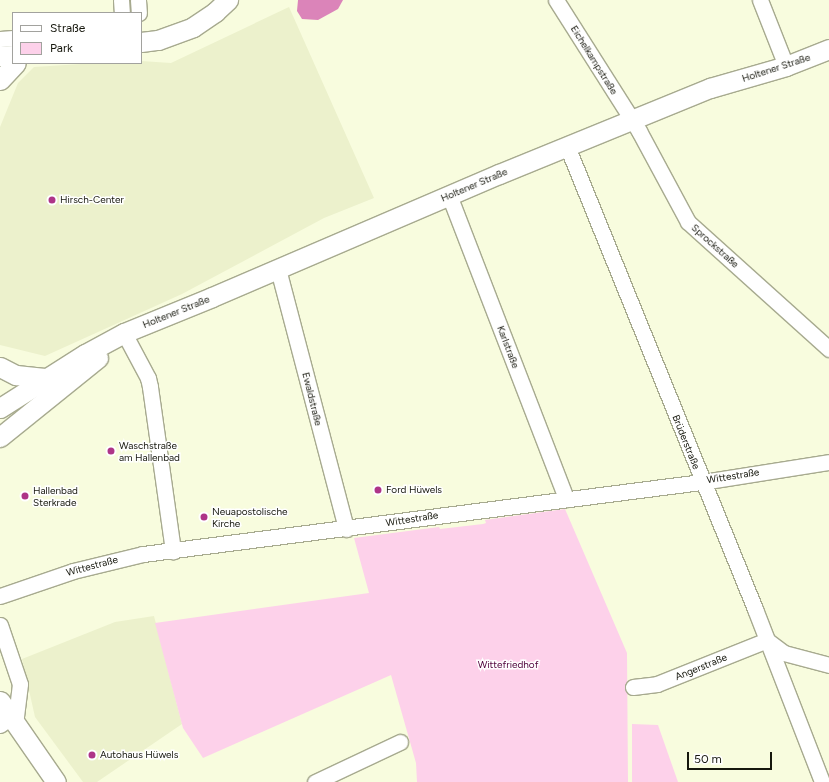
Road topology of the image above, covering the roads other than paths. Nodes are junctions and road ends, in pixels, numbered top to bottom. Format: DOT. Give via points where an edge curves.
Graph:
graph roads {
  1 [pos="138,0"];
  2 [pos="228,0"];
  3 [pos="556,0"];
  4 [pos="760,0"];
  5 [pos="139,12"];
  6 [pos="12,38"];
  7 [pos="0,39"];
  8 [pos="142,42"];
  9 [pos="829,49"];
  10 [pos="12,55"];
  11 [pos="0,56"];
  12 [pos="15,64"];
  13 [pos="786,66"];
  14 [pos="0,80"];
  15 [pos="631,120"];
  16 [pos="567,146"];
  17 [pos="449,195"];
  18 [pos="278,269"];
  19 [pos="124,333"];
  20 [pos="829,349"];
  21 [pos="0,367"];
  22 [pos="47,378"];
  23 [pos="1,410"];
  24 [pos="26,416"];
  25 [pos="0,437"];
  26 [pos="829,462"];
  27 [pos="702,481"];
  28 [pos="566,499"];
  29 [pos="346,529"];
  30 [pos="172,550"];
  31 [pos="0,596"];
  32 [pos="0,625"];
  33 [pos="767,640"];
  34 [pos="829,665"];
  35 [pos="633,687"];
  36 [pos="0,701"];
  37 [pos="9,722"];
  38 [pos="400,742"];
  39 [pos="56,782"];
  40 [pos="315,782"];
  41 [pos="822,782"];
  1 -- 5 [label="street"];
  2 -- 8 [label="main road" via="193,27 158,40"];
  3 -- 15 [label="street, Eichelkampstraße"];
  4 -- 13 [label="street"];
  6 -- 7 [label="street"];
  9 -- 13 [label="main road, Holtener Straße"];
  10 -- 11 [label="main road"];
  12 -- 14 [label="main road"];
  13 -- 15 [label="main road, Holtener Straße" via="710,88"];
  15 -- 16 [label="main road, Holtener Straße"];
  15 -- 20 [label="street, Sprockstraße" via="688,222"];
  16 -- 17 [label="main road, Holtener Straße"];
  16 -- 27 [label="street, Brüderstraße"];
  17 -- 18 [label="main road, Holtener Straße"];
  17 -- 28 [label="street, Karlstraße"];
  18 -- 19 [label="main road, Holtener Straße"];
  18 -- 29 [label="street, Ewaldstraße"];
  19 -- 22 [label="main road, Holtener Straße"];
  19 -- 24 [label="main road, Holtener Straße"];
  19 -- 30 [label="street" via="148,378 150,387"];
  21 -- 22 [label="main road" via="16,375"];
  22 -- 23 [label="main road, Holtener Straße"];
  23 -- 24 [label="main road, Holtener Straße"];
  24 -- 25 [label="main road, Holtener Straße"];
  26 -- 27 [label="street, Wittestraße"];
  27 -- 28 [label="street, Wittestraße"];
  27 -- 33 [label="street, Brüderstraße"];
  28 -- 29 [label="street, Wittestraße"];
  29 -- 30 [label="street, Wittestraße"];
  30 -- 31 [label="street, Wittestraße" via="73,571"];
  32 -- 37 [label="street" via="20,684"];
  33 -- 34 [label="street" via="784,653"];
  33 -- 35 [label="street, Angerstraße" via="657,684"];
  33 -- 41 [label="street, Brüderstraße"];
  36 -- 37 [label="main road"];
  37 -- 39 [label="main road"];
  38 -- 40 [label="street"];
}
